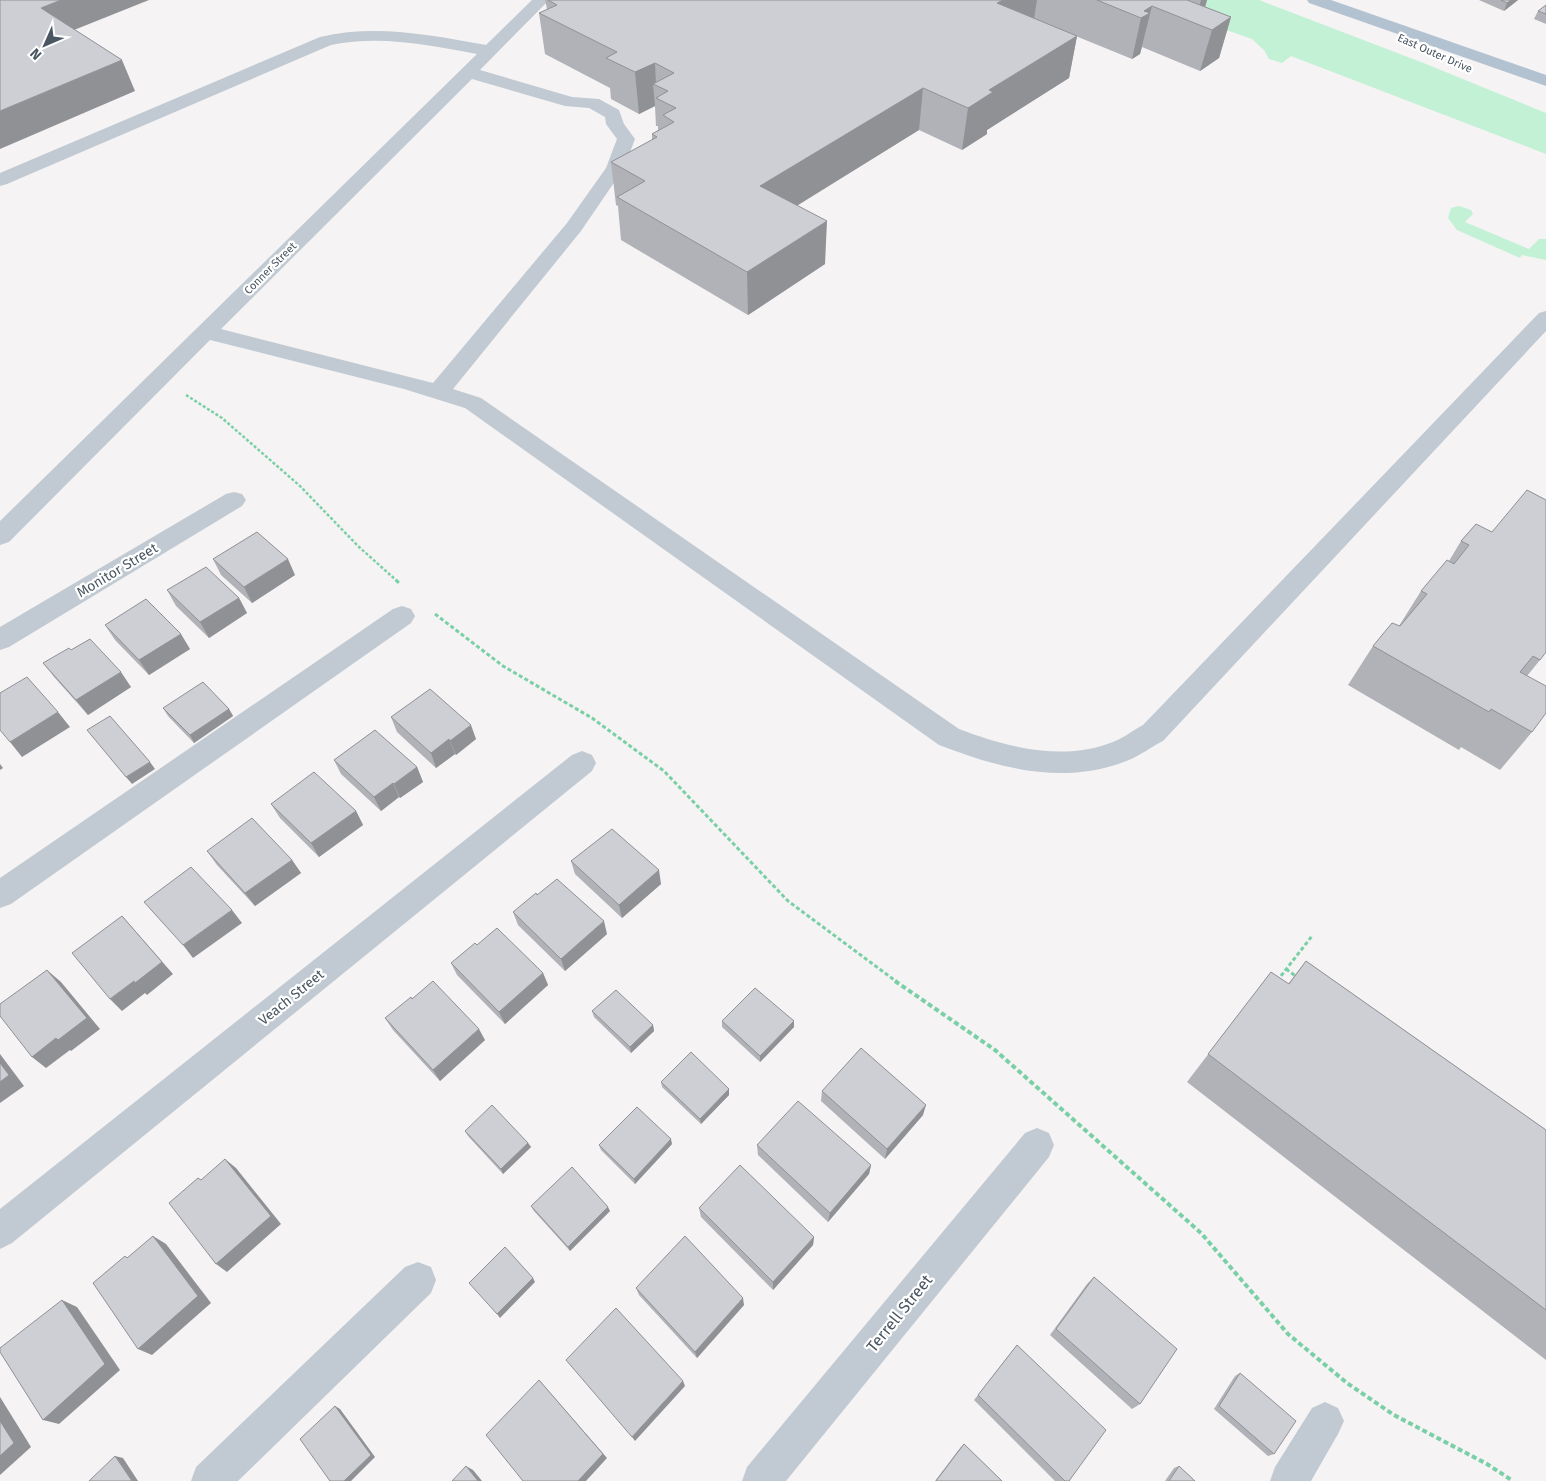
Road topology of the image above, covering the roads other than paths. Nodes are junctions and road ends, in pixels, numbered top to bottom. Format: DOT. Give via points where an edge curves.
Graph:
graph roads {
  1 [pos="541,0"];
  2 [pos="1320,2"];
  3 [pos="490,51"];
  4 [pos="468,72"];
  5 [pos="1546,81"];
  6 [pos="1529,92"];
  7 [pos="571,102"];
  8 [pos="615,124"];
  9 [pos="0,180"];
  10 [pos="1546,318"];
  11 [pos="206,332"];
  12 [pos="439,391"];
  13 [pos="234,500"];
  14 [pos="0,536"];
  15 [pos="402,616"];
  16 [pos="0,640"];
  17 [pos="582,763"];
  18 [pos="0,896"];
  19 [pos="1037,1145"];
  20 [pos="0,1231"];
  21 [pos="418,1280"];
  22 [pos="1325,1422"];
  23 [pos="210,1481"];
  24 [pos="761,1481"];
  25 [pos="1289,1481"];
  1 -- 3 [label="street, Conner Street"];
  2 -- 5 [label="main road, East Outer Drive"];
  2 -- 6 [label="main road, East Outer Drive" via="1442,58"];
  3 -- 4 [label="street, Conner Street"];
  3 -- 9 [label="street" via="385,35 340,37"];
  4 -- 7 [label="street"];
  4 -- 11 [label="street, Conner Street"];
  7 -- 8 [label="street" via="592,103 613,114"];
  7 -- 8 [label="street" via="573,113 590,122"];
  8 -- 12 [label="street" via="626,139 615,168 574,227"];
  10 -- 12 [label="street" via="1153,733 1116,753 1073,763 1026,760 980,750 949,737 472,403"];
  11 -- 12 [label="street"];
  11 -- 14 [label="street, Conner Street"];
  13 -- 16 [label="street, Monitor Street"];
  15 -- 18 [label="street"];
  17 -- 20 [label="street, Veach Street"];
  19 -- 24 [label="street, Terrell Street"];
  21 -- 23 [label="street"];
  22 -- 25 [label="street"];
}
